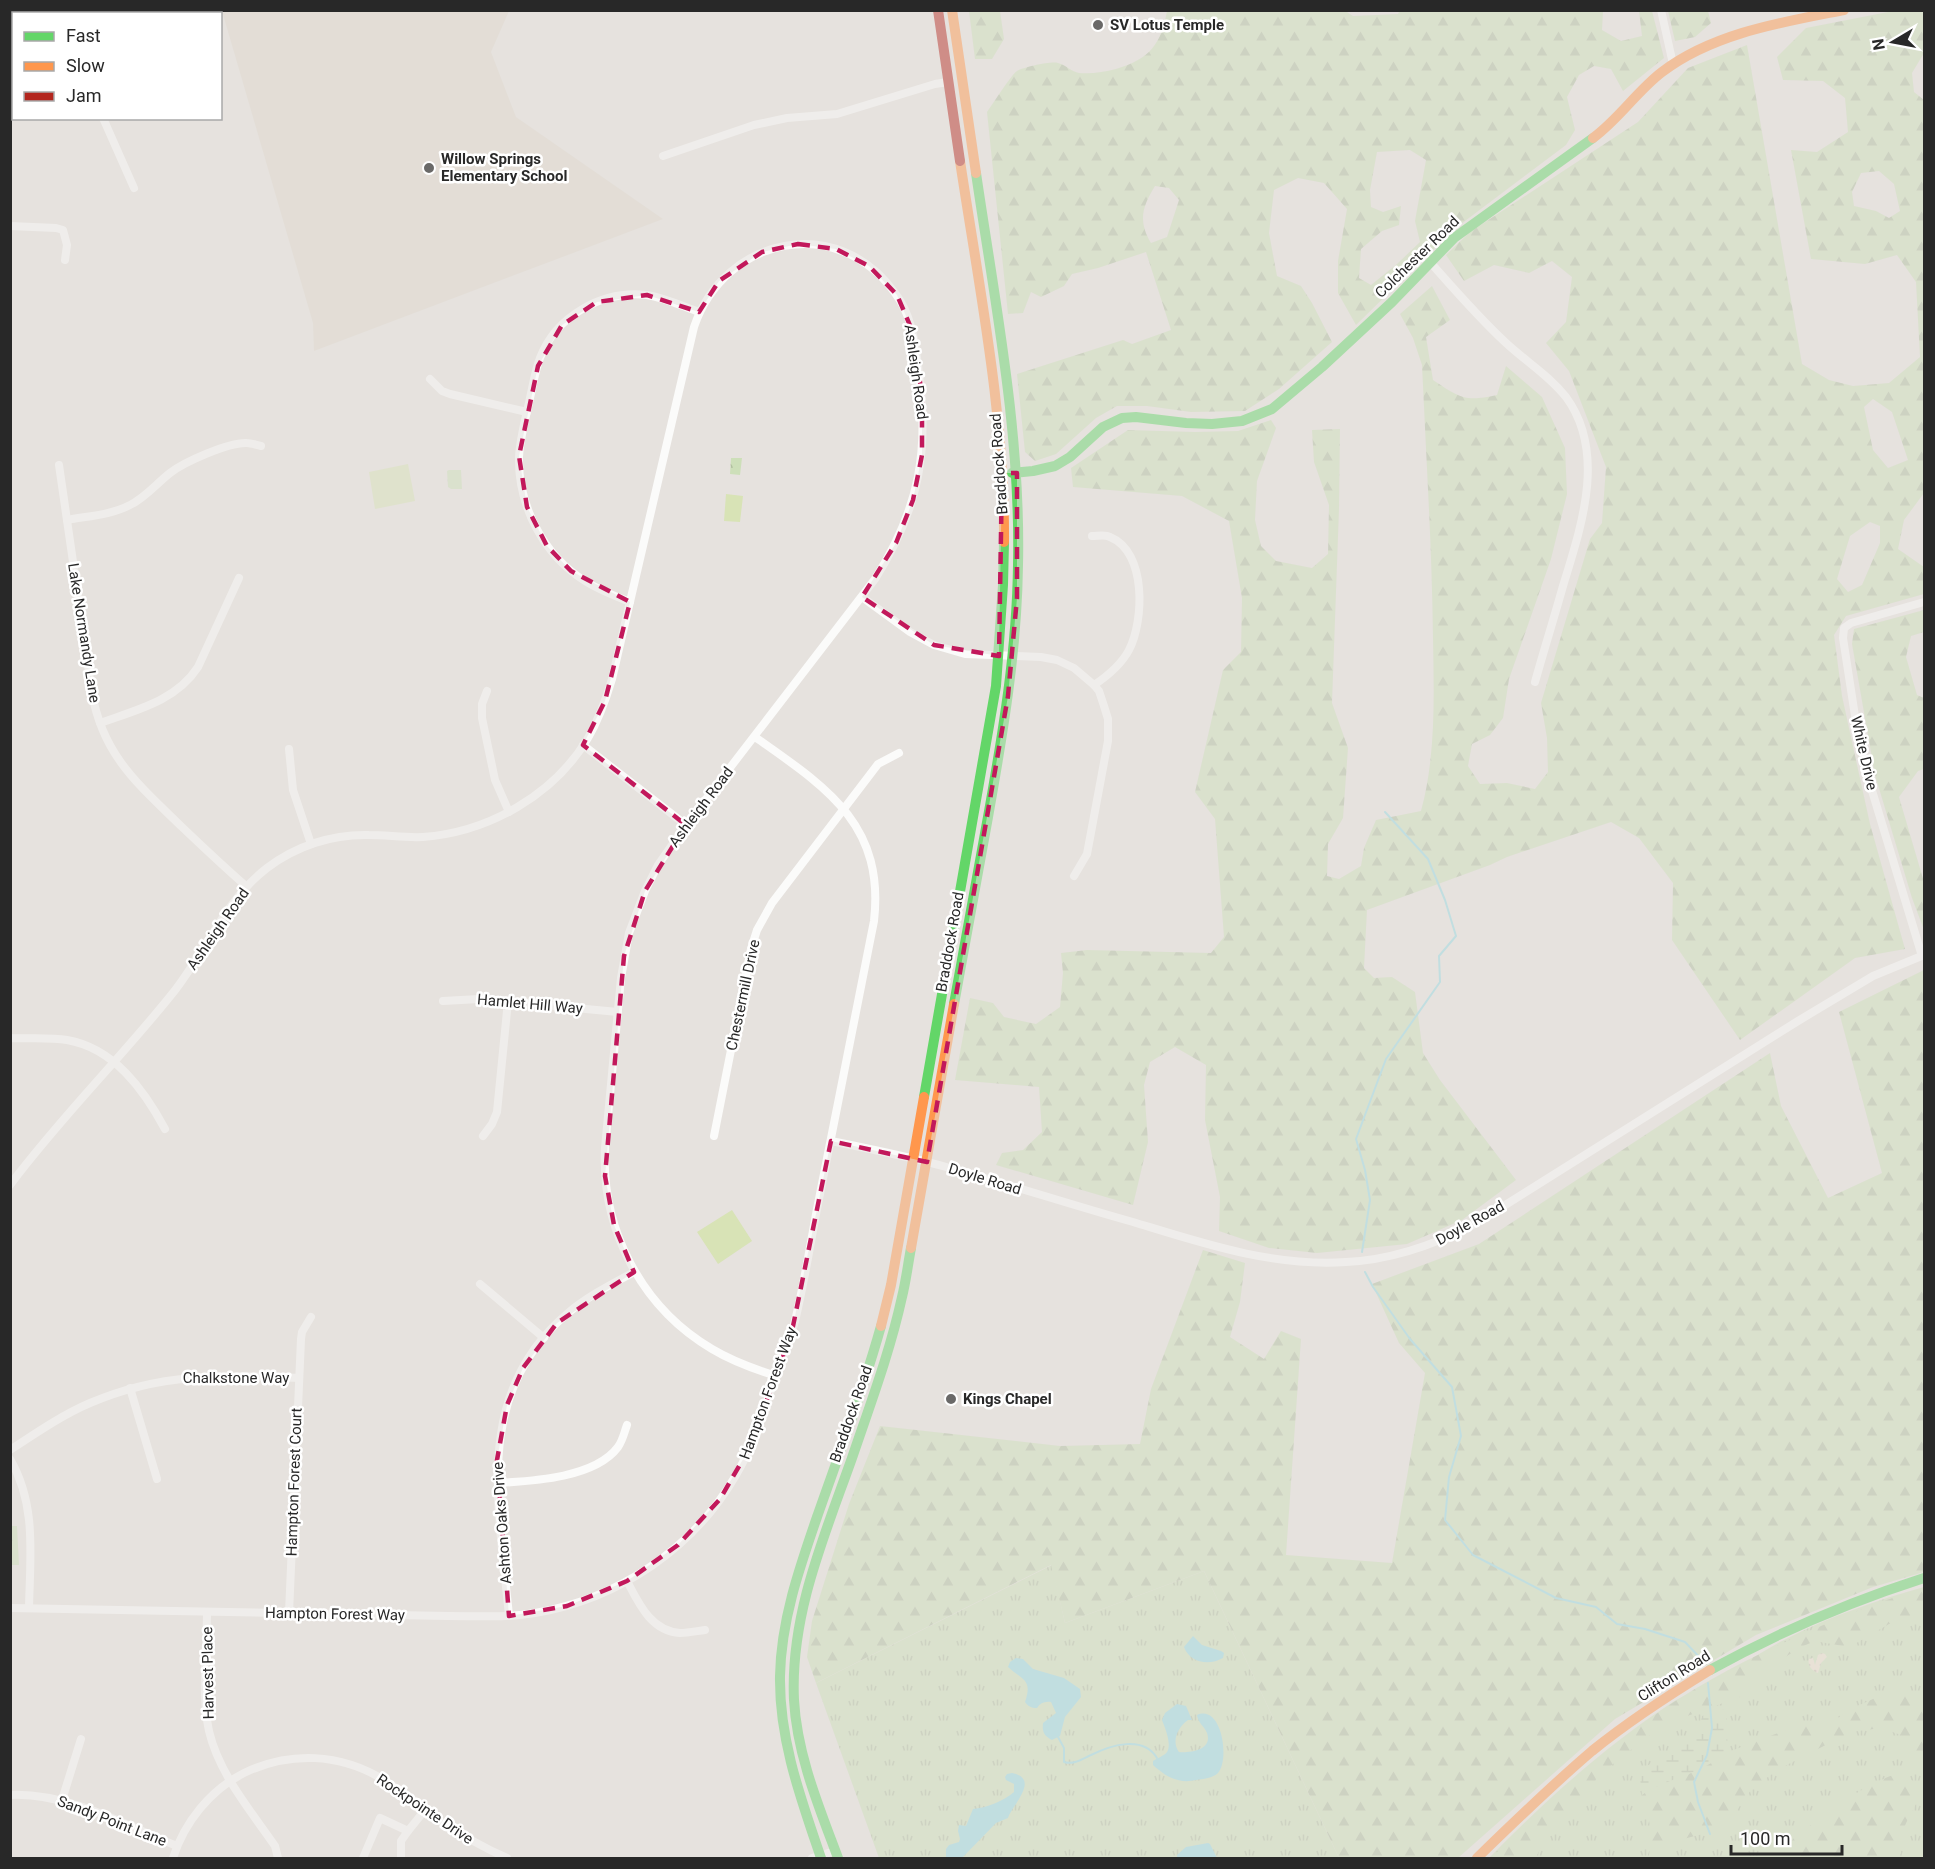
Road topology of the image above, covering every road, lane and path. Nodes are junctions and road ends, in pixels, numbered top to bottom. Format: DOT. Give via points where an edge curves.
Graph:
graph roads {
  1 [pos="938,10"];
  2 [pos="952,10"];
  3 [pos="1661,10"];
  4 [pos="1844,11"];
  5 [pos="1673,64"];
  6 [pos="948,82"];
  7 [pos="105,120"];
  8 [pos="663,156"];
  9 [pos="134,188"];
  10 [pos="10,226"];
  11 [pos="65,260"];
  12 [pos="1430,262"];
  13 [pos="699,312"];
  14 [pos="430,379"];
  15 [pos="527,412"];
  16 [pos="261,446"];
  17 [pos="59,465"];
  18 [pos="1002,473"];
  19 [pos="1017,473"];
  20 [pos="67,520"];
  21 [pos="1092,536"];
  22 [pos="239,578"];
  23 [pos="862,597"];
  24 [pos="630,602"];
  25 [pos="1924,602"];
  26 [pos="999,656"];
  27 [pos="1013,656"];
  28 [pos="1534,682"];
  29 [pos="1094,685"];
  30 [pos="487,691"];
  31 [pos="99,723"];
  32 [pos="755,736"];
  33 [pos="583,746"];
  34 [pos="289,749"];
  35 [pos="899,753"];
  36 [pos="844,808"];
  37 [pos="509,812"];
  38 [pos="686,825"];
  39 [pos="311,844"];
  40 [pos="1074,876"];
  41 [pos="246,886"];
  42 [pos="1923,955"];
  43 [pos="443,1001"];
  44 [pos="508,1001"];
  45 [pos="618,1012"];
  46 [pos="10,1038"];
  47 [pos="114,1063"];
  48 [pos="165,1129"];
  49 [pos="483,1136"];
  50 [pos="714,1136"];
  51 [pos="831,1141"];
  52 [pos="914,1159"];
  53 [pos="927,1162"];
  54 [pos="10,1185"];
  55 [pos="634,1272"];
  56 [pos="480,1284"];
  57 [pos="311,1317"];
  58 [pos="544,1338"];
  59 [pos="776,1376"];
  60 [pos="298,1378"];
  61 [pos="130,1388"];
  62 [pos="627,1425"];
  63 [pos="10,1450"];
  64 [pos="10,1459"];
  65 [pos="157,1479"];
  66 [pos="498,1483"];
  67 [pos="1924,1578"];
  68 [pos="627,1581"];
  69 [pos="10,1608"];
  70 [pos="29,1608"];
  71 [pos="207,1612"];
  72 [pos="288,1613"];
  73 [pos="509,1616"];
  74 [pos="705,1630"];
  75 [pos="81,1739"];
  76 [pos="230,1781"];
  77 [pos="10,1795"];
  78 [pos="62,1800"];
  79 [pos="425,1810"];
  80 [pos="408,1831"];
  81 [pos="177,1846"];
  82 [pos="836,1855"];
  83 [pos="173,1858"];
  84 [pos="278,1858"];
  85 [pos="363,1858"];
  86 [pos="401,1858"];
  87 [pos="507,1858"];
  88 [pos="818,1858"];
  89 [pos="1477,1858"];
  1 -- 6 [label="main road, Braddock Road"];
  2 -- 19 [label="main road, Braddock Road" via="1005,363"];
  3 -- 5 [label="street"];
  4 -- 5 [label="main road, Colchester Road" via="1740,36"];
  5 -- 12 [label="main road, Colchester Road" via="1651,81 1607,128 1466,228"];
  6 -- 8 [label="street" via="837,114 754,125"];
  6 -- 18 [label="main road, Braddock Road" via="995,400"];
  7 -- 9 [label="street"];
  10 -- 11 [label="street" via="63,230"];
  12 -- 19 [label="main road, Colchester Road" via="1322,367 1263,414 1212,424 1122,418 1103,427 1064,462"];
  12 -- 28 [label="street" via="1495,333 1564,395 1581,428 1588,474 1586,500"];
  13 -- 15 [label="street" via="637,294 610,297 584,308 562,325 545,348"];
  13 -- 23 [label="street, Ashleigh Road" via="710,292 738,264 767,250 798,244 822,246 857,258 883,278 900,301 912,330 918,365 924,423 922,455 907,519 888,558"];
  13 -- 24 [label="street, Ashleigh Road"];
  14 -- 15 [label="street" via="450,394"];
  15 -- 24 [label="street" via="520,443 520,477 527,507 542,537 558,559 583,580"];
  16 -- 20 [label="street" via="233,445 195,459 173,470 128,506"];
  17 -- 20 [label="street, Lake Normandy Lane"];
  18 -- 19 [label="main road, Colchester Road"];
  18 -- 26 [label="main road, Braddock Road" via="1004,551"];
  19 -- 27 [label="main road, Braddock Road" via="1019,538"];
  20 -- 31 [label="street, Lake Normandy Lane"];
  21 -- 29 [label="street" via="1109,536 1124,548 1140,589 1138,622 1130,648 1117,668"];
  22 -- 31 [label="street" via="190,678 164,699"];
  23 -- 26 [label="street" via="934,645 965,654"];
  23 -- 32 [label="street, Ashleigh Road"];
  24 -- 33 [label="street, Ashleigh Road" via="605,701"];
  25 -- 42 [label="street, White Drive" via="1851,624 1844,628 1843,638 1870,784"];
  26 -- 27 [label="street"];
  26 -- 52 [label="main road, Braddock Road"];
  27 -- 29 [label="street" via="1057,660"];
  27 -- 53 [label="main road, Braddock Road"];
  29 -- 40 [label="street" via="1108,719 1108,741 1086,854"];
  30 -- 37 [label="street" via="482,718 491,765"];
  31 -- 41 [label="street, Lake Normandy Lane" via="130,775"];
  32 -- 36 [label="street, Hampton Forest Way"];
  32 -- 38 [label="street, Ashleigh Road"];
  33 -- 37 [label="street, Ashleigh Road" via="557,777"];
  33 -- 38 [label="street"];
  34 -- 39 [label="street" via="293,790"];
  35 -- 36 [label="street, Chestermill Drive" via="878,764"];
  36 -- 50 [label="street, Chestermill Drive" via="772,903 757,930"];
  36 -- 51 [label="street, Hampton Forest Way" via="868,850 875,875 876,902"];
  37 -- 39 [label="street, Ashleigh Road" via="483,824 444,834 354,835"];
  38 -- 45 [label="street, Ashleigh Road" via="658,865 637,909 624,956"];
  39 -- 41 [label="street, Ashleigh Road" via="277,861"];
  41 -- 47 [label="street, Ashleigh Road" via="173,993"];
  42 -- 53 [label="street, Doyle Road" via="1873,976 1798,1021 1475,1224 1403,1254 1346,1262 1258,1257"];
  43 -- 44 [label="street, Hamlet Hill Way"];
  44 -- 45 [label="street, Hamlet Hill Way"];
  44 -- 49 [label="street" via="496,1112"];
  45 -- 55 [label="street, Ashleigh Road" via="605,1176 614,1225"];
  46 -- 47 [label="street" via="68,1040 94,1049"];
  47 -- 48 [label="street" via="141,1090"];
  47 -- 54 [label="street, Ashleigh Road"];
  51 -- 52 [label="street, Doyle Road"];
  51 -- 59 [label="street, Hampton Forest Way" via="796,1318"];
  52 -- 53 [label="street, Doyle Road"];
  52 -- 88 [label="main road, Braddock Road" via="883,1319 791,1592 781,1647 780,1703 788,1754"];
  53 -- 82 [label="main road, Braddock Road" via="889,1350 806,1589 795,1650 794,1700 799,1739"];
  55 -- 58 [label="street, Ashton Oaks Drive" via="580,1304"];
  55 -- 59 [label="street, Ashleigh Road" via="660,1306 694,1338 731,1360"];
  56 -- 58 [label="street"];
  57 -- 60 [label="street, Hampton Forest Court" via="301,1338"];
  58 -- 66 [label="street, Ashton Oaks Drive" via="523,1368 507,1405 498,1444"];
  59 -- 68 [label="street, Hampton Forest Way" via="749,1449 720,1499 678,1545"];
  60 -- 61 [label="street, Chalkstone Way" via="200,1376"];
  60 -- 72 [label="street, Hampton Forest Court"];
  61 -- 63 [label="street, Chalkstone Way" via="75,1410"];
  61 -- 65 [label="street"];
  62 -- 66 [label="street" via="616,1449 587,1468 552,1478"];
  64 -- 70 [label="street" via="21,1479 29,1510"];
  66 -- 73 [label="street, Ashton Oaks Drive"];
  67 -- 89 [label="main road, Clifton Road" via="1823,1614 1762,1642 1687,1684 1595,1750"];
  68 -- 73 [label="street, Hampton Forest Way" via="567,1606"];
  68 -- 74 [label="street" via="645,1612 658,1625 679,1633"];
  69 -- 70 [label="street, Hampton Forest Way"];
  70 -- 71 [label="street, Hampton Forest Way"];
  71 -- 72 [label="street, Hampton Forest Way"];
  71 -- 76 [label="street, Harvest Place" via="207,1719"];
  72 -- 73 [label="street, Hampton Forest Way"];
  75 -- 78 [label="street"];
  76 -- 79 [label="street, Rockpointe Drive" via="285,1760 329,1759 384,1779"];
  76 -- 81 [label="street, Rockpointe Drive" via="199,1810"];
  76 -- 84 [label="street, Harvest Place" via="275,1846"];
  77 -- 78 [label="street, Sandy Point Lane"];
  78 -- 81 [label="street, Sandy Point Lane"];
  79 -- 80 [label="street"];
  79 -- 87 [label="street, Rockpointe Drive"];
  80 -- 85 [label="street" via="380,1818"];
  80 -- 86 [label="street" via="401,1842"];
  81 -- 83 [label="street, Rockpointe Drive"];
  82 -- 88 [label="street"];
}
